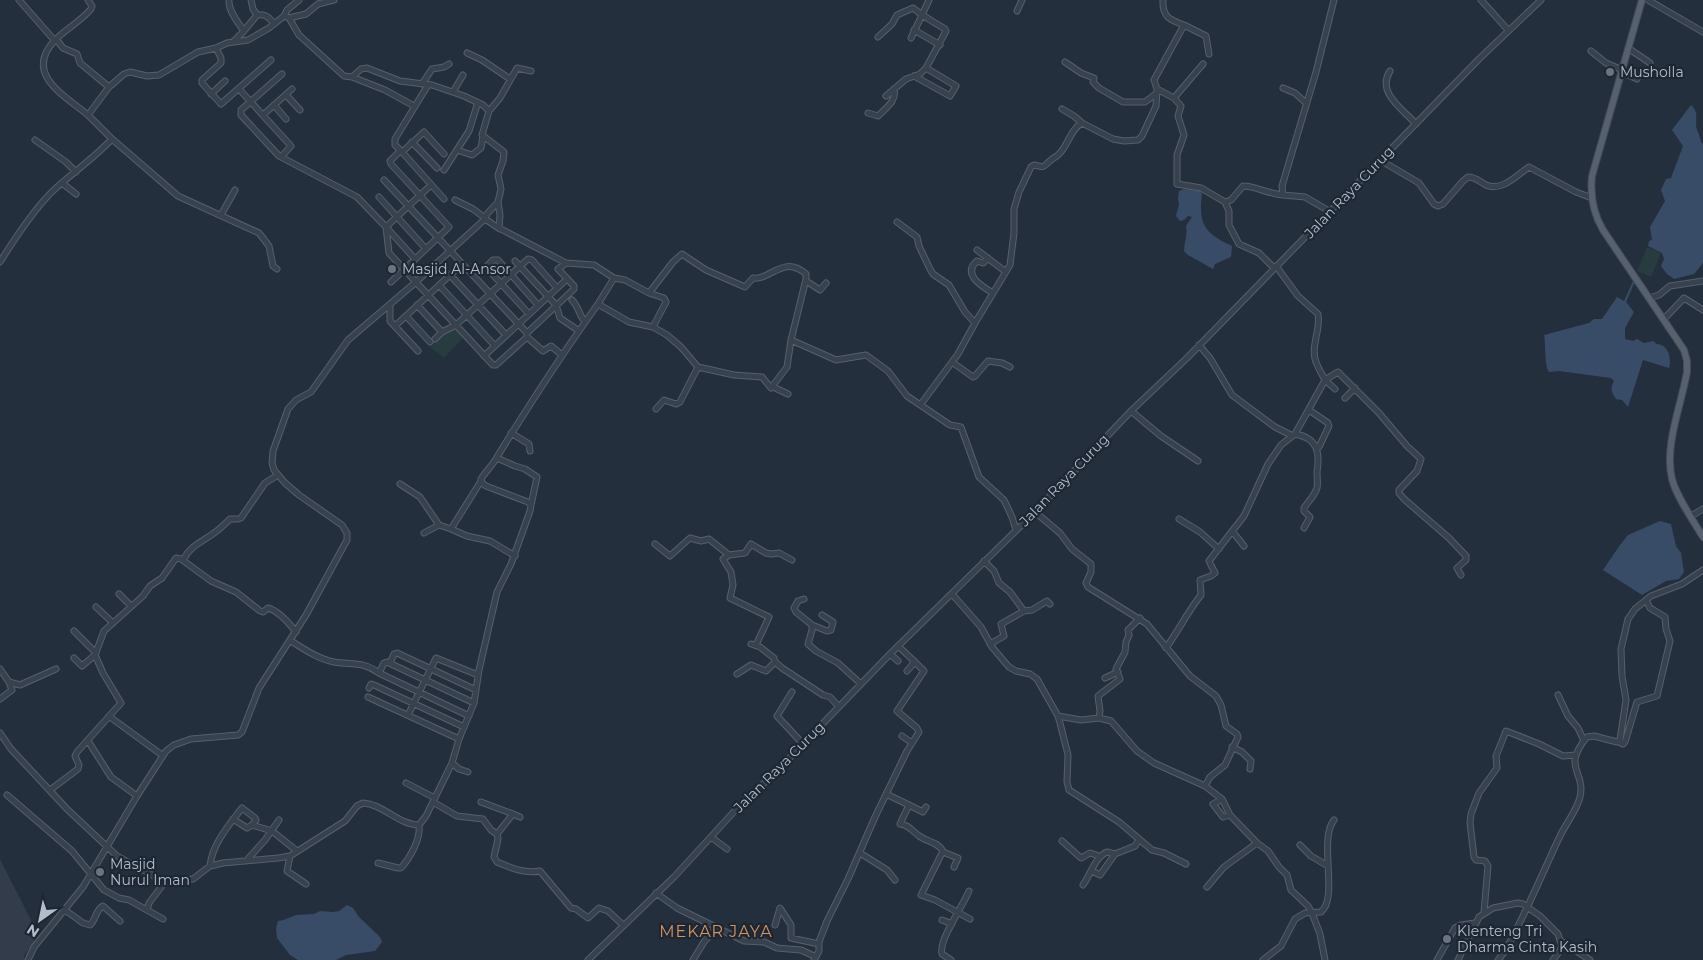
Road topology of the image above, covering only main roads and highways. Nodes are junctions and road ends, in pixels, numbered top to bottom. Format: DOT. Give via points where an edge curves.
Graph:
graph roads {
  1 [pos="1642,0"];
  2 [pos="1703,537"];
  1 -- 2 [label="main road" via="1592,176 1592,198 1596,218 1603,230 1683,346 1687,361 1685,382 1670,460 1674,485"];
}
